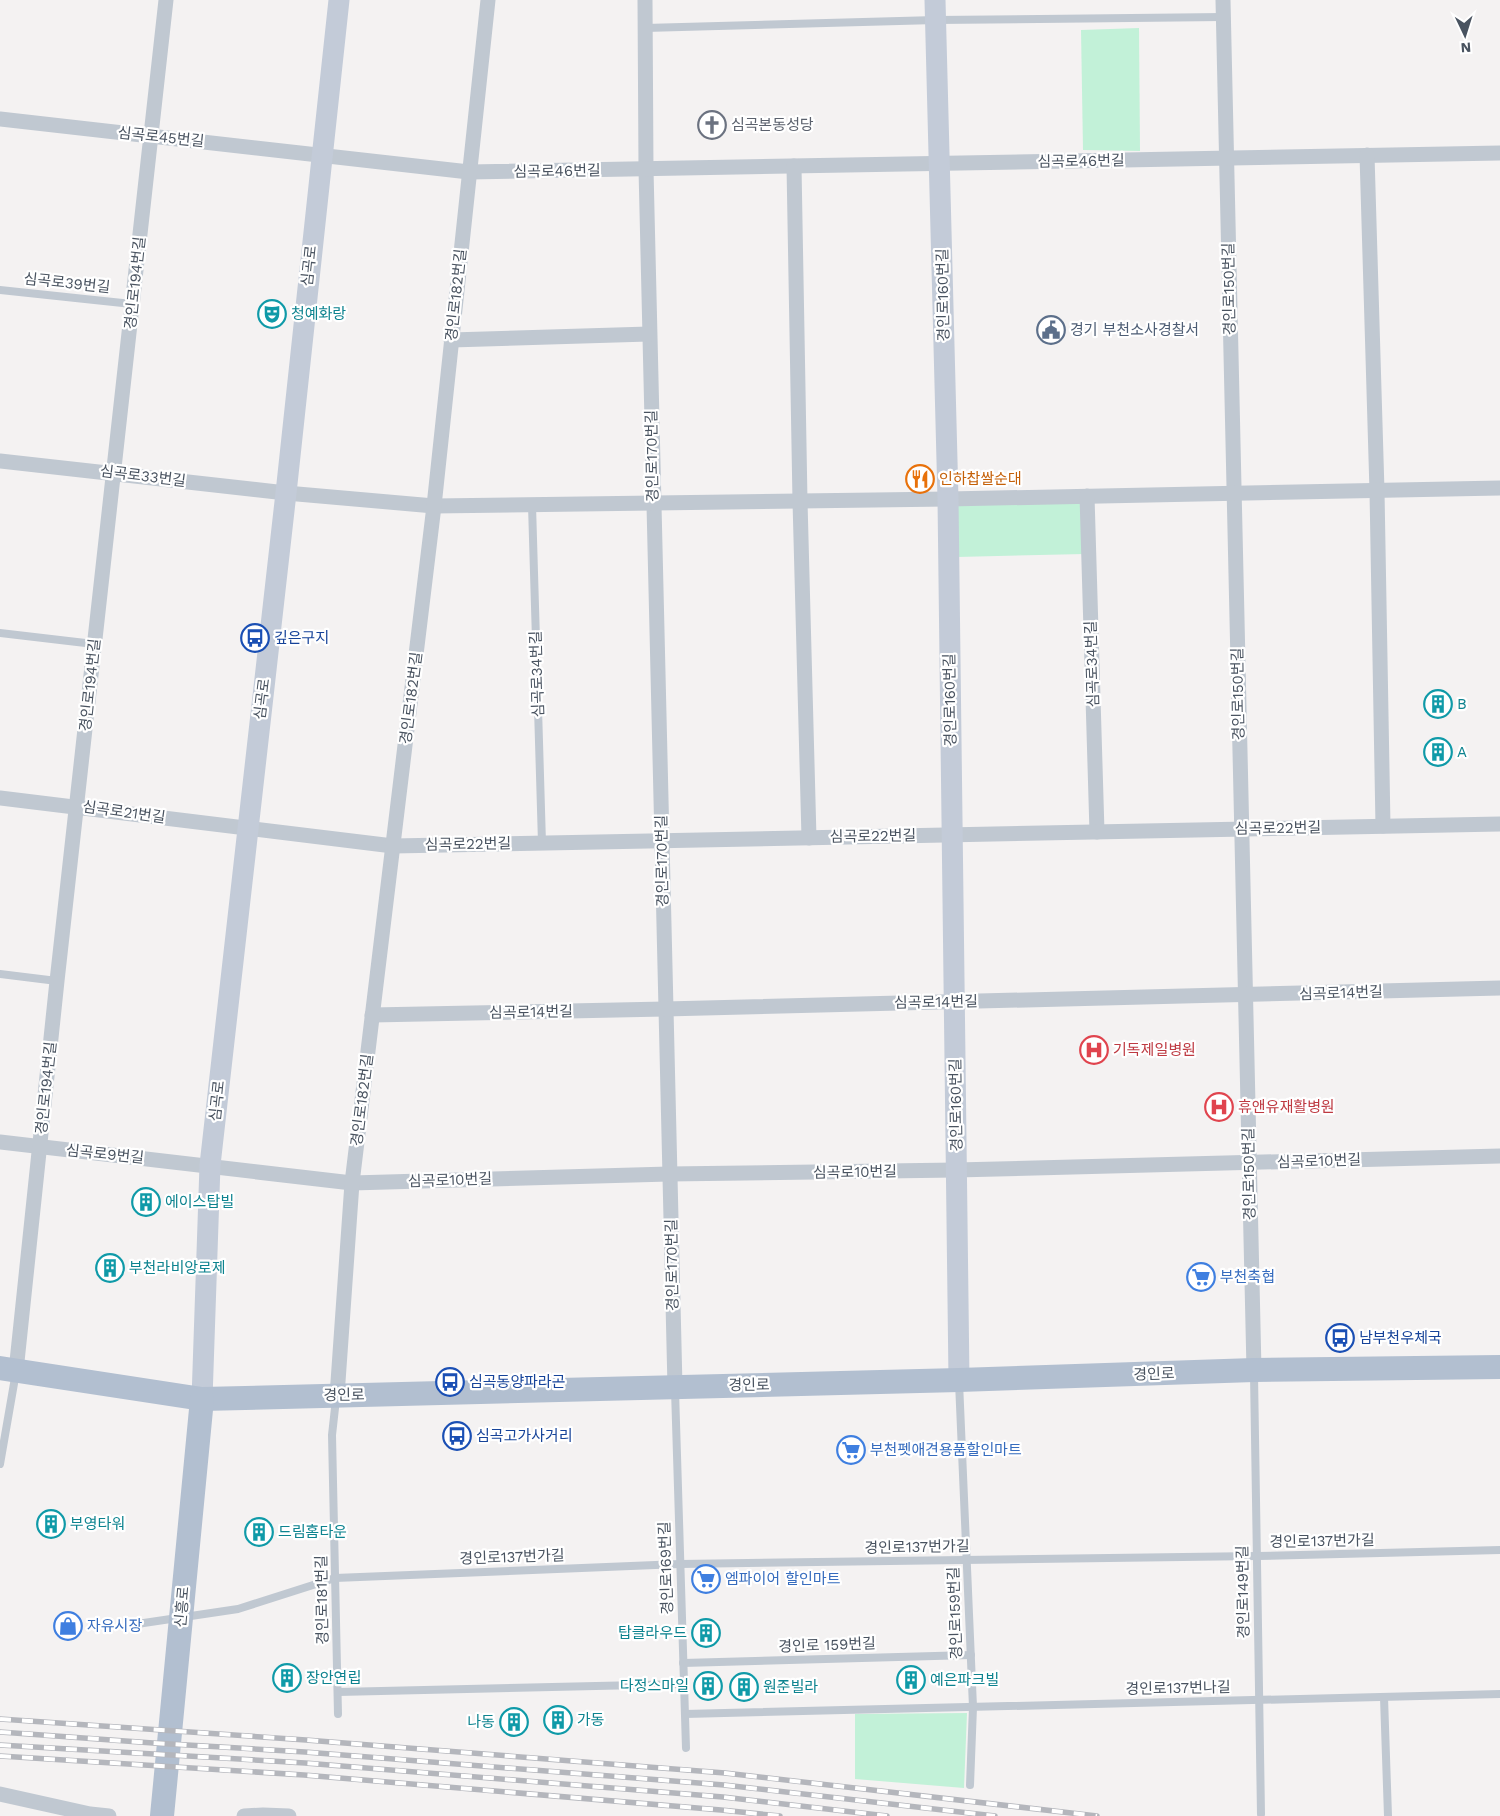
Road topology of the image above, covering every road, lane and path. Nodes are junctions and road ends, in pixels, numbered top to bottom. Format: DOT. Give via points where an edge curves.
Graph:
graph roads {
  1 [pos="166,0"];
  2 [pos="338,0"];
  3 [pos="488,0"];
  4 [pos="645,0"];
  5 [pos="1223,0"];
  6 [pos="935,10"];
  7 [pos="1223,17"];
  8 [pos="645,28"];
  9 [pos="0,119"];
  10 [pos="151,136"];
  11 [pos="1500,153"];
  12 [pos="321,155"];
  13 [pos="1367,156"];
  14 [pos="1226,158"];
  15 [pos="939,163"];
  16 [pos="794,166"];
  17 [pos="646,169"];
  18 [pos="469,172"];
  19 [pos="0,290"];
  20 [pos="132,304"];
  21 [pos="650,334"];
  22 [pos="451,340"];
  23 [pos="0,461"];
  24 [pos="113,473"];
  25 [pos="1500,488"];
  26 [pos="1377,491"];
  27 [pos="286,493"];
  28 [pos="1234,494"];
  29 [pos="1088,496"];
  30 [pos="948,499"];
  31 [pos="800,501"];
  32 [pos="653,503"];
  33 [pos="532,505"];
  34 [pos="434,506"];
  35 [pos="0,633"];
  36 [pos="94,644"];
  37 [pos="0,798"];
  38 [pos="76,806"];
  39 [pos="1500,824"];
  40 [pos="1383,826"];
  41 [pos="247,829"];
  42 [pos="1241,829"];
  43 [pos="1097,832"];
  44 [pos="952,834"];
  45 [pos="809,838"];
  46 [pos="662,842"];
  47 [pos="542,843"];
  48 [pos="393,846"];
  49 [pos="0,974"];
  50 [pos="57,981"];
  51 [pos="1500,988"];
  52 [pos="1245,995"];
  53 [pos="954,1002"];
  54 [pos="666,1009"];
  55 [pos="372,1015"];
  56 [pos="0,1142"];
  57 [pos="40,1148"];
  58 [pos="1500,1156"];
  59 [pos="1249,1163"];
  60 [pos="210,1166"];
  61 [pos="956,1170"];
  62 [pos="670,1174"];
  63 [pos="352,1183"];
  64 [pos="1500,1367"];
  65 [pos="8,1370"];
  66 [pos="1254,1370"];
  67 [pos="959,1380"];
  68 [pos="675,1387"];
  69 [pos="337,1396"];
  70 [pos="202,1399"];
  71 [pos="0,1464"];
  72 [pos="1500,1550"];
  73 [pos="1257,1556"];
  74 [pos="967,1561"];
  75 [pos="680,1564"];
  76 [pos="335,1578"];
  77 [pos="138,1624"];
  78 [pos="971,1655"];
  79 [pos="683,1663"];
  80 [pos="684,1684"];
  81 [pos="338,1692"];
  82 [pos="1500,1694"];
  83 [pos="1384,1697"];
  84 [pos="1259,1700"];
  85 [pos="974,1707"];
  86 [pos="338,1714"];
  87 [pos="685,1714"];
  88 [pos="686,1748"];
  89 [pos="970,1785"];
  90 [pos="0,1794"];
  91 [pos="163,1808"];
  92 [pos="1262,1814"];
  93 [pos="109,1816"];
  94 [pos="244,1816"];
  95 [pos="289,1816"];
  96 [pos="1388,1816"];
  1 -- 10 [label="street, 경인로194번길"];
  2 -- 12 [label="street, 심곡로"];
  3 -- 18 [label="street, 경인로182번길"];
  4 -- 8 [label="street, 경인로170번길"];
  5 -- 7 [label="street, 경인로150번길"];
  6 -- 7 [label="lane"];
  6 -- 8 [label="lane"];
  6 -- 15 [label="street, 경인로160번길"];
  7 -- 14 [label="street, 경인로150번길"];
  8 -- 17 [label="street, 경인로170번길"];
  9 -- 10 [label="street, 심곡로45번길"];
  10 -- 12 [label="street, 심곡로45번길"];
  10 -- 20 [label="street, 경인로194번길"];
  11 -- 13 [label="street, 심곡로46번길"];
  12 -- 18 [label="street, 심곡로46번길"];
  12 -- 27 [label="street, 심곡로"];
  13 -- 14 [label="street, 심곡로46번길"];
  13 -- 26 [label="street"];
  14 -- 15 [label="street, 심곡로46번길"];
  14 -- 28 [label="street, 경인로150번길"];
  15 -- 16 [label="street, 심곡로46번길"];
  15 -- 30 [label="street, 경인로160번길"];
  16 -- 17 [label="street, 심곡로46번길"];
  16 -- 31 [label="street"];
  17 -- 18 [label="street, 심곡로46번길"];
  17 -- 21 [label="street, 경인로170번길"];
  18 -- 22 [label="street, 경인로182번길"];
  19 -- 20 [label="lane, 심곡로39번길"];
  20 -- 24 [label="street, 경인로194번길"];
  21 -- 22 [label="street"];
  21 -- 32 [label="street, 경인로170번길"];
  22 -- 34 [label="street, 경인로182번길"];
  23 -- 24 [label="street, 심곡로33번길"];
  24 -- 27 [label="street, 심곡로33번길"];
  24 -- 36 [label="street, 경인로194번길"];
  25 -- 26 [label="street"];
  26 -- 28 [label="street"];
  26 -- 40 [label="street"];
  27 -- 34 [label="street"];
  27 -- 41 [label="street, 심곡로"];
  28 -- 29 [label="street"];
  28 -- 42 [label="street, 경인로150번길"];
  29 -- 30 [label="street"];
  29 -- 43 [label="street, 심곡로34번길"];
  30 -- 31 [label="street"];
  30 -- 44 [label="street, 경인로160번길"];
  31 -- 32 [label="street"];
  31 -- 45 [label="street"];
  32 -- 33 [label="street"];
  32 -- 46 [label="street, 경인로170번길"];
  33 -- 34 [label="street"];
  33 -- 47 [label="lane, 심곡로34번길"];
  34 -- 48 [label="street, 경인로182번길"];
  35 -- 36 [label="lane"];
  36 -- 38 [label="street, 경인로194번길"];
  37 -- 38 [label="street, 심곡로21번길"];
  38 -- 41 [label="street, 심곡로21번길"];
  38 -- 50 [label="street, 경인로194번길"];
  39 -- 40 [label="street, 심곡로22번길"];
  40 -- 42 [label="street, 심곡로22번길"];
  41 -- 48 [label="street, 심곡로22번길"];
  41 -- 60 [label="street, 심곡로"];
  42 -- 43 [label="street, 심곡로22번길"];
  42 -- 52 [label="street, 경인로150번길"];
  43 -- 44 [label="street, 심곡로22번길"];
  44 -- 45 [label="street, 심곡로22번길"];
  44 -- 53 [label="street, 경인로160번길"];
  45 -- 46 [label="street, 심곡로22번길"];
  46 -- 47 [label="street, 심곡로22번길"];
  46 -- 54 [label="street, 경인로170번길"];
  47 -- 48 [label="street, 심곡로22번길"];
  48 -- 55 [label="street, 경인로182번길"];
  49 -- 50 [label="lane"];
  50 -- 57 [label="street, 경인로194번길"];
  51 -- 52 [label="street, 심곡로14번길"];
  52 -- 53 [label="street, 심곡로14번길"];
  52 -- 59 [label="street, 경인로150번길"];
  53 -- 54 [label="street, 심곡로14번길"];
  53 -- 61 [label="street, 경인로160번길"];
  54 -- 55 [label="street, 심곡로14번길"];
  54 -- 62 [label="street, 경인로170번길"];
  55 -- 63 [label="street, 경인로182번길"];
  56 -- 57 [label="street, 심곡로9번길"];
  57 -- 60 [label="street, 심곡로9번길"];
  57 -- 65 [label="street, 경인로194번길"];
  58 -- 59 [label="street, 심곡로10번길"];
  59 -- 61 [label="street, 심곡로10번길"];
  59 -- 66 [label="street, 경인로150번길"];
  60 -- 63 [label="street, 심곡로10번길"];
  60 -- 70 [label="street, 심곡로"];
  61 -- 62 [label="street, 심곡로10번길"];
  61 -- 67 [label="street, 경인로160번길"];
  62 -- 63 [label="street, 심곡로10번길"];
  62 -- 68 [label="street, 경인로170번길"];
  63 -- 69 [label="street, 경인로182번길"];
  64 -- 66 [label="main road, 경인로"];
  65 -- 70 [label="main road, 경인로"];
  65 -- 71 [label="lane"];
  66 -- 67 [label="main road, 경인로"];
  66 -- 73 [label="lane, 경인로149번길"];
  67 -- 68 [label="main road, 경인로"];
  67 -- 74 [label="lane, 경인로159번길"];
  68 -- 69 [label="main road, 경인로"];
  68 -- 75 [label="lane, 경인로169번길"];
  69 -- 70 [label="main road, 경인로"];
  69 -- 76 [label="lane, 경인로181번길" via="332,1435"];
  70 -- 91 [label="main road, 신흥로"];
  72 -- 73 [label="lane, 경인로137번가길"];
  73 -- 74 [label="lane, 경인로137번가길"];
  73 -- 84 [label="lane, 경인로149번길"];
  74 -- 75 [label="lane, 경인로137번가길"];
  74 -- 78 [label="lane, 경인로159번길"];
  75 -- 76 [label="lane, 경인로137번가길"];
  75 -- 79 [label="lane, 경인로169번길"];
  76 -- 77 [label="lane, 경인로137번가길" via="238,1609"];
  76 -- 81 [label="lane, 경인로181번길"];
  78 -- 79 [label="lane, 경인로 159번길"];
  78 -- 85 [label="lane, 경인로159번길"];
  79 -- 80 [label="lane, 경인로169번길"];
  80 -- 81 [label="lane"];
  80 -- 87 [label="lane, 경인로169번길"];
  81 -- 86 [label="lane, 경인로181번길"];
  82 -- 83 [label="lane, 경인로137번나길"];
  83 -- 84 [label="lane, 경인로137번나길"];
  83 -- 96 [label="lane"];
  84 -- 85 [label="lane, 경인로137번나길"];
  84 -- 92 [label="lane, 경인로149번길"];
  85 -- 87 [label="lane, 경인로137번나길"];
  85 -- 89 [label="lane, 경인로159번길"];
  87 -- 88 [label="lane, 경인로169번길"];
  90 -- 93 [label="street"];
  94 -- 95 [label="street"];
}
